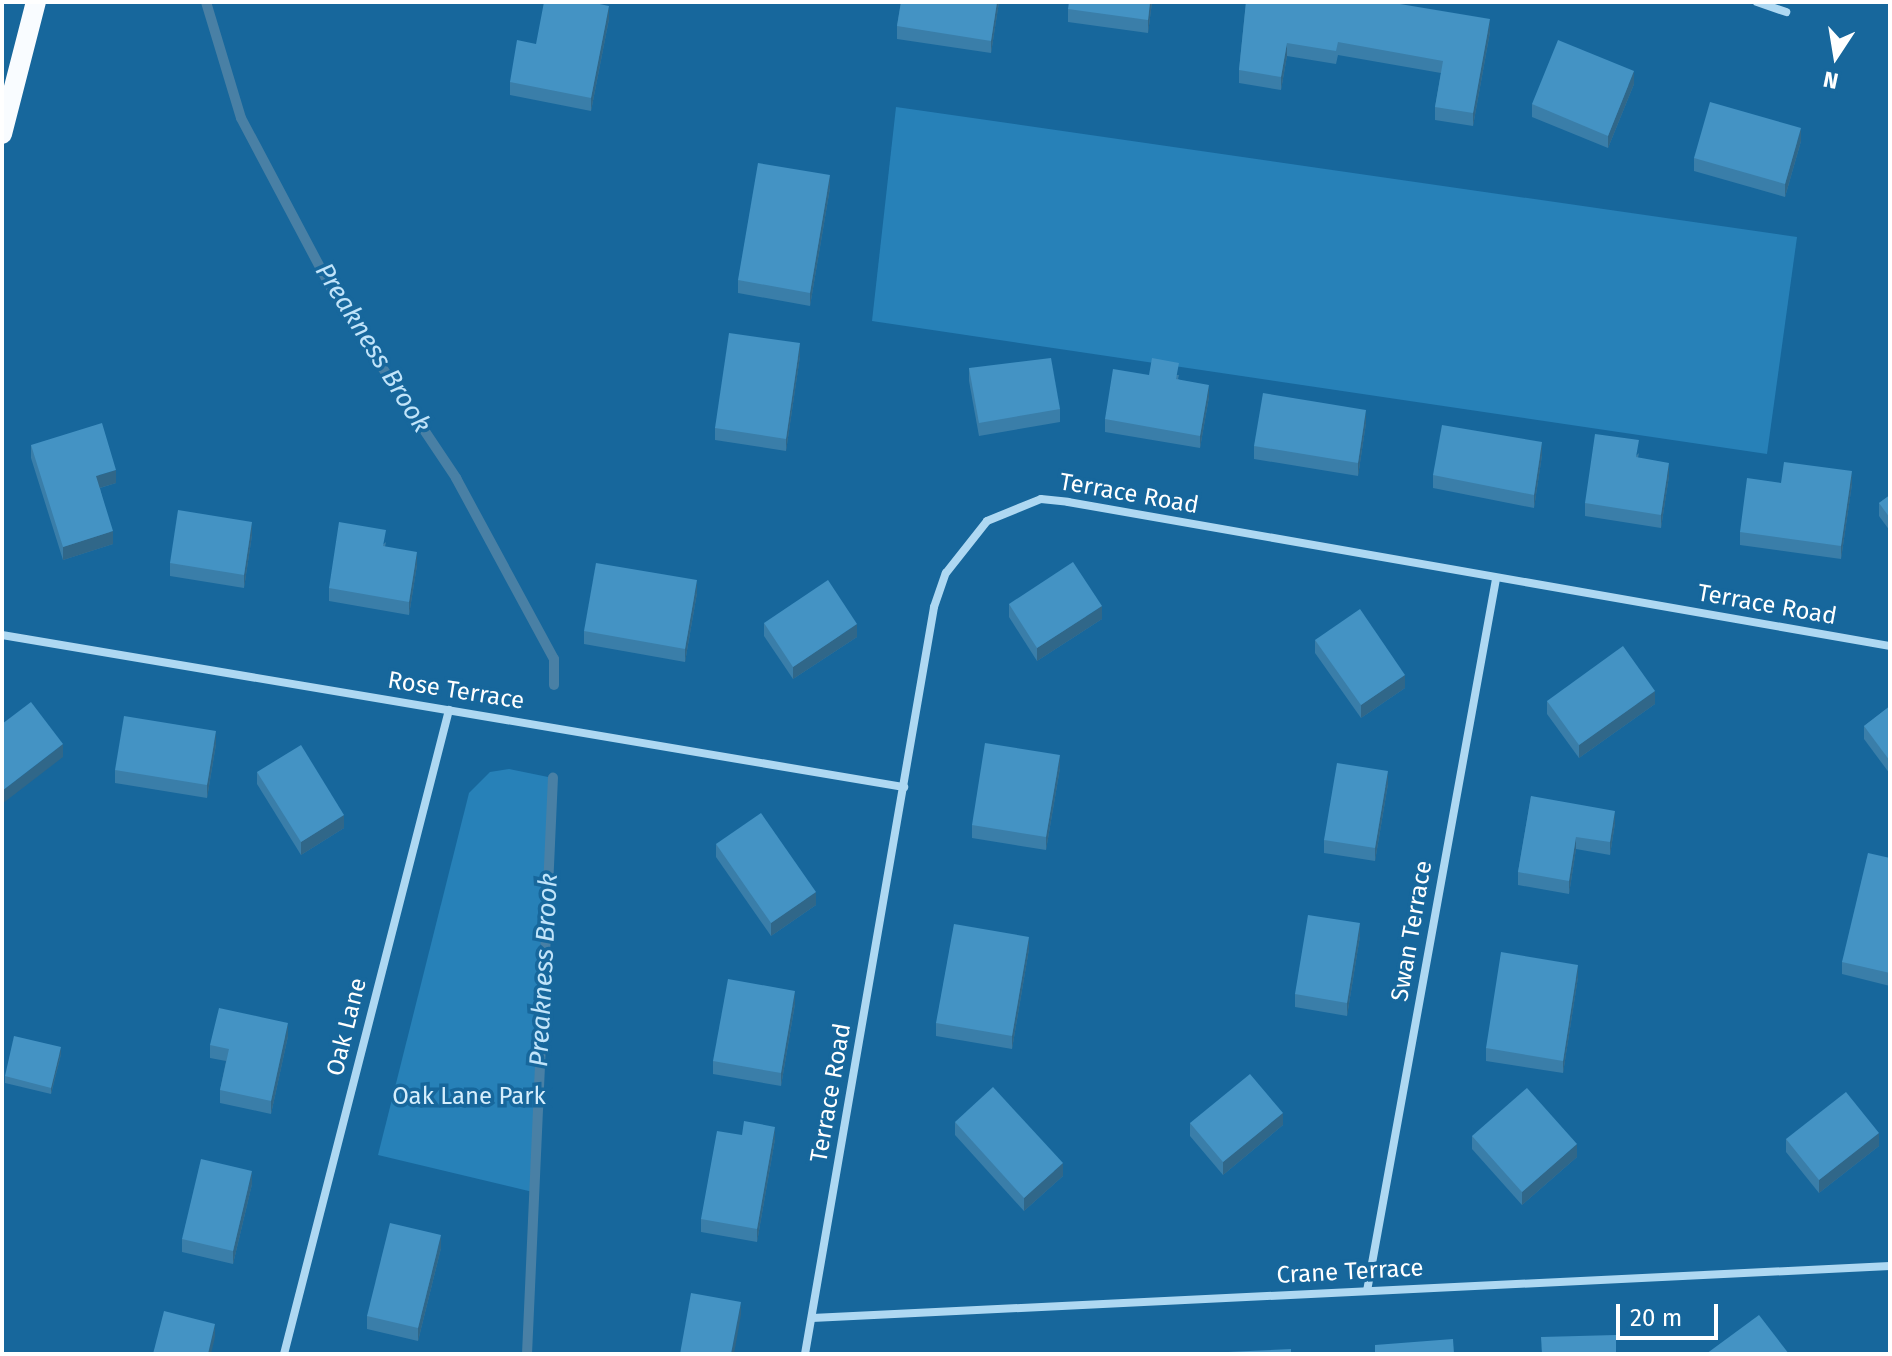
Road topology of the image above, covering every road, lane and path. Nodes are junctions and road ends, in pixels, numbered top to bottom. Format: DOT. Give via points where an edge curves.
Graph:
graph roads {
  1 [pos="36,2"];
  2 [pos="1757,2"];
  3 [pos="1786,12"];
  4 [pos="2,134"];
  5 [pos="1496,579"];
  6 [pos="2,635"];
  7 [pos="1890,646"];
  8 [pos="449,710"];
  9 [pos="904,787"];
  10 [pos="1890,1266"];
  11 [pos="1367,1291"];
  12 [pos="812,1318"];
  13 [pos="284,1354"];
  14 [pos="805,1354"];
  1 -- 4 [label="main road"];
  2 -- 3 [label="street"];
  5 -- 7 [label="street, Terrace Road"];
  5 -- 9 [label="street, Terrace Road" via="1068,502 1013,506 980,529 946,573"];
  5 -- 11 [label="street, Swan Terrace"];
  6 -- 8 [label="street, Rose Terrace"];
  8 -- 9 [label="street, Rose Terrace"];
  8 -- 13 [label="street, Oak Lane"];
  9 -- 12 [label="street, Terrace Road"];
  10 -- 11 [label="street, Crane Terrace"];
  11 -- 12 [label="street, Crane Terrace"];
  12 -- 14 [label="street"];
}
